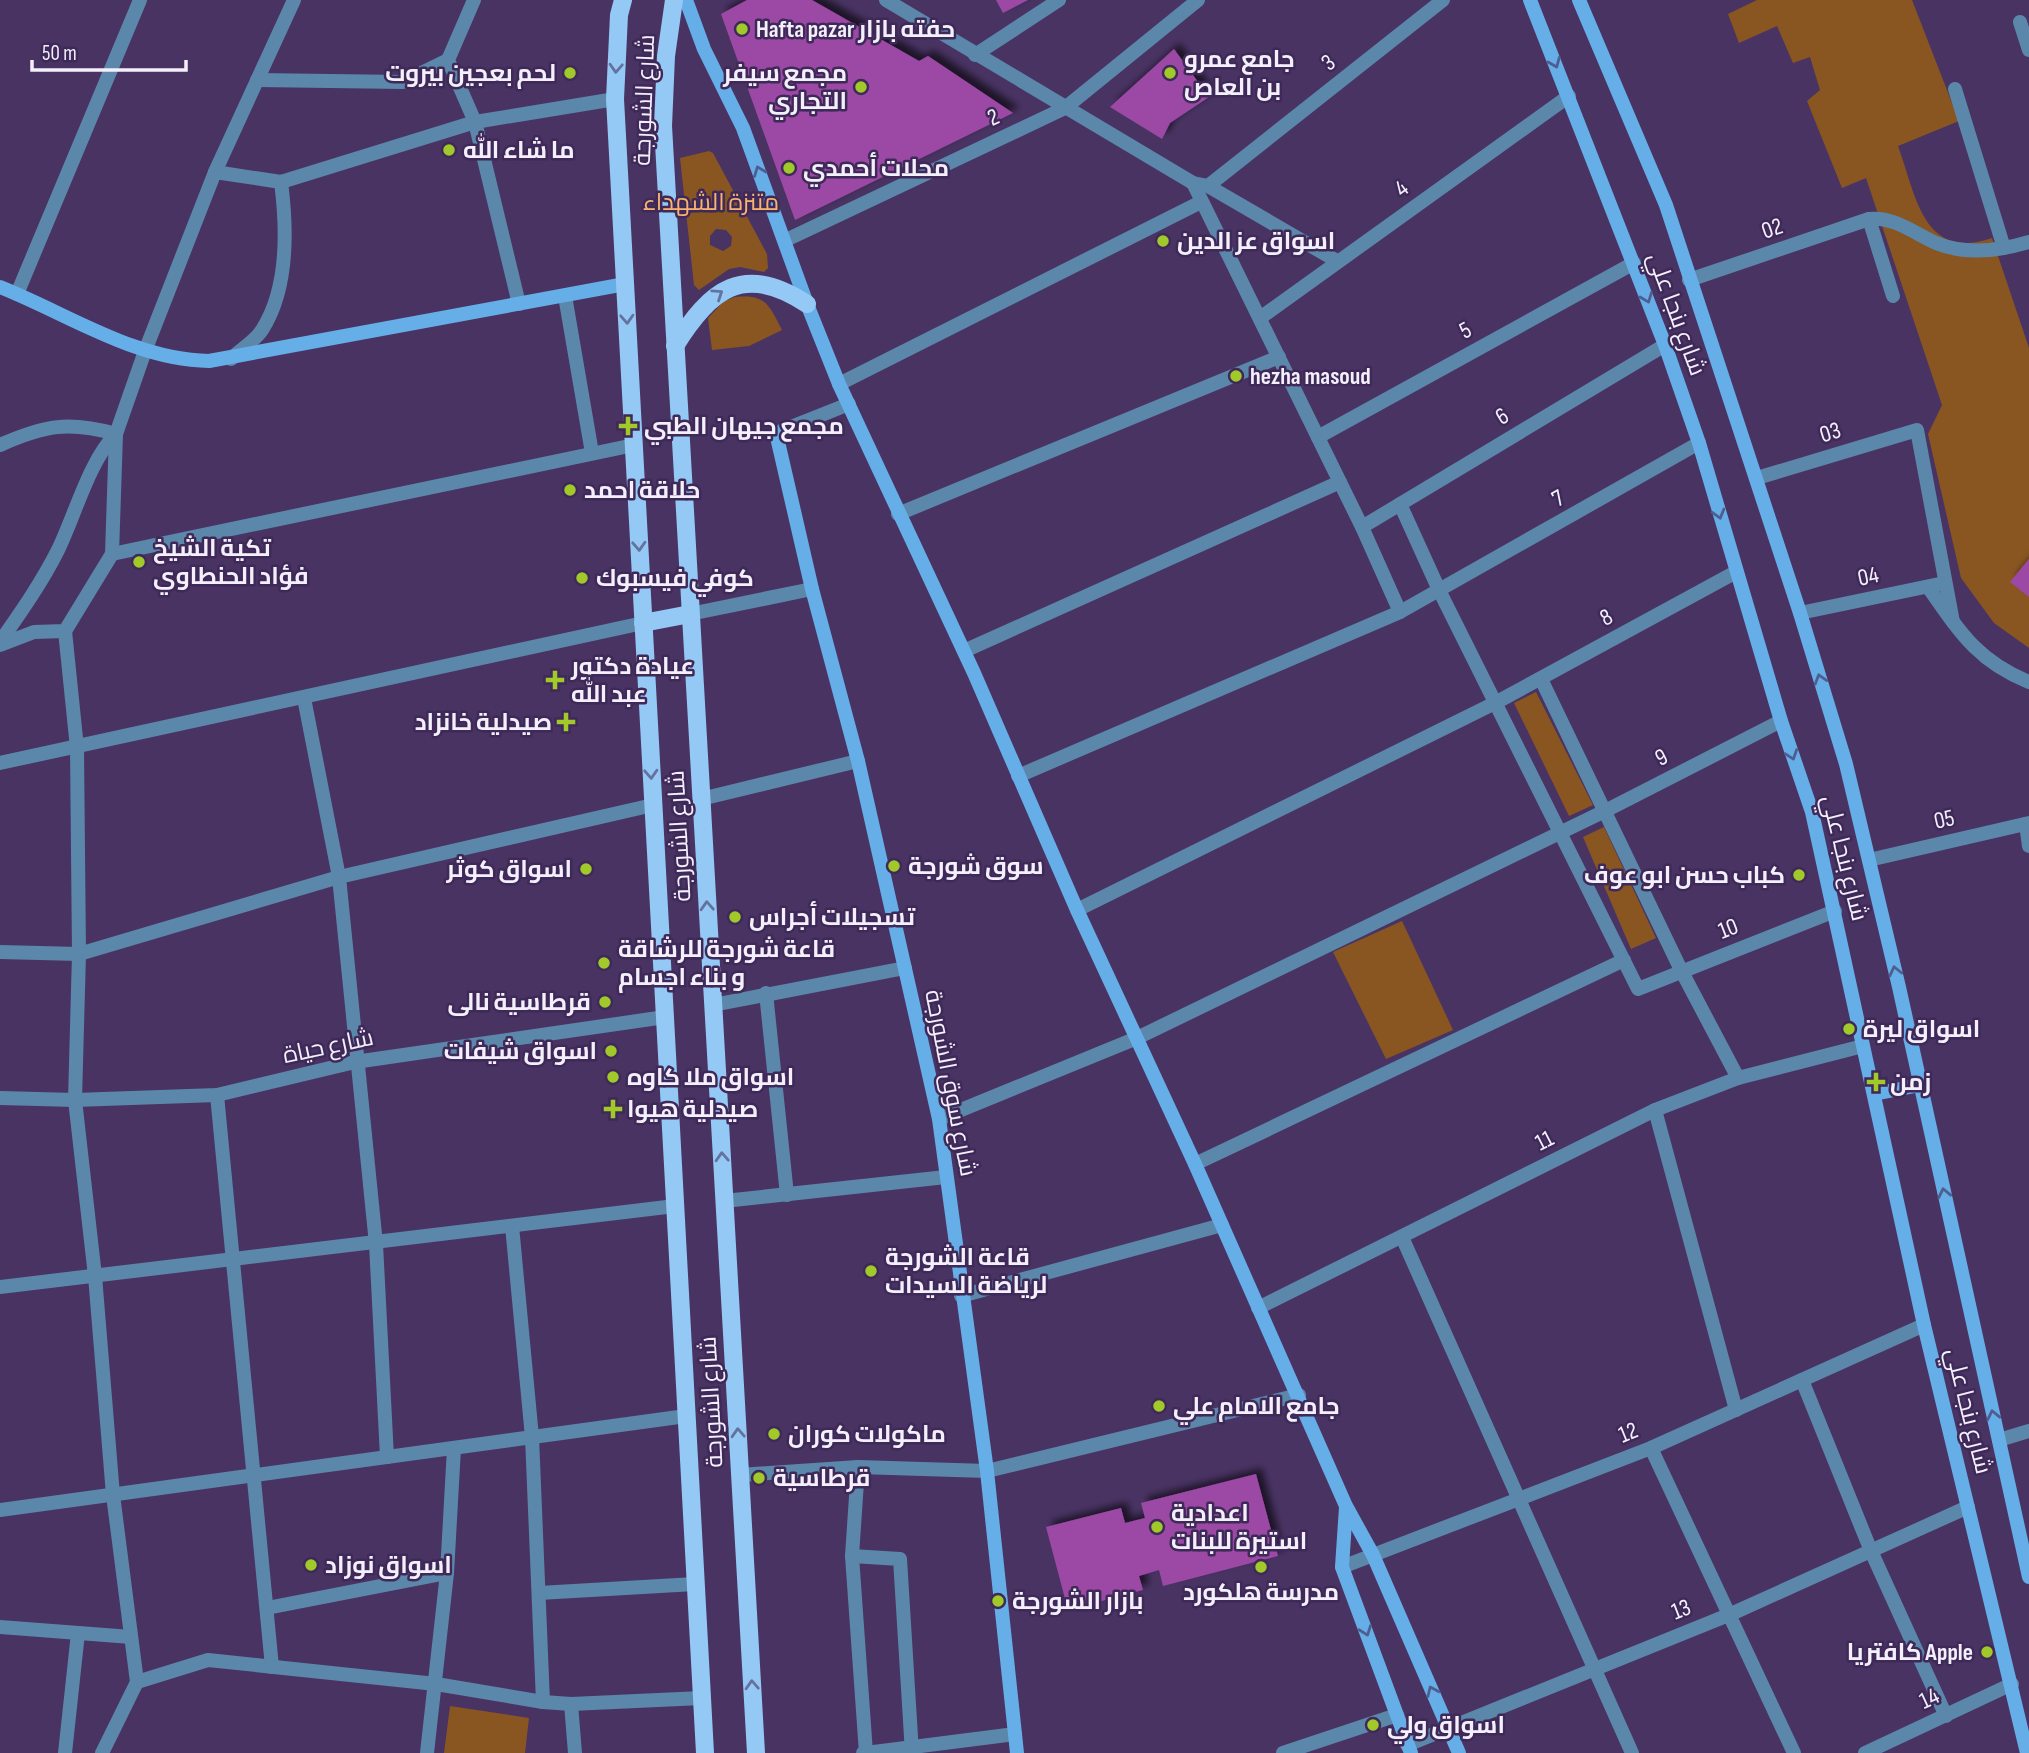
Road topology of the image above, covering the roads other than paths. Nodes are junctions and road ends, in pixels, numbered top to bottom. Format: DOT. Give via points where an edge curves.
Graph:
graph roads {
  1 [pos="140,0"];
  2 [pos="294,0"];
  3 [pos="474,0"];
  4 [pos="623,0"];
  5 [pos="674,0"];
  6 [pos="686,0"];
  7 [pos="886,0"];
  8 [pos="1059,0"];
  9 [pos="1198,0"];
  10 [pos="1443,0"];
  11 [pos="1530,0"];
  12 [pos="1579,0"];
  13 [pos="2020,22"];
  14 [pos="2029,50"];
  15 [pos="975,55"];
  16 [pos="448,60"];
  17 [pos="257,80"];
  18 [pos="1955,89"];
  19 [pos="1569,96"];
  20 [pos="615,99"];
  21 [pos="1065,108"];
  22 [pos="475,122"];
  23 [pos="215,172"];
  24 [pos="281,182"];
  25 [pos="1201,184"];
  26 [pos="1201,202"];
  27 [pos="1869,219"];
  28 [pos="786,240"];
  29 [pos="2029,242"];
  30 [pos="2004,248"];
  31 [pos="1337,261"];
  32 [pos="1634,263"];
  33 [pos="1689,280"];
  34 [pos="625,284"];
  35 [pos="0,287"];
  36 [pos="17,294"];
  37 [pos="565,296"];
  38 [pos="1893,296"];
  39 [pos="519,304"];
  40 [pos="807,304"];
  41 [pos="1260,318"];
  42 [pos="1665,345"];
  43 [pos="675,346"];
  44 [pos="145,351"];
  45 [pos="1279,357"];
  46 [pos="230,360"];
  47 [pos="839,384"];
  48 [pos="849,404"];
  49 [pos="116,434"];
  50 [pos="1318,437"];
  51 [pos="1699,443"];
  52 [pos="0,445"];
  53 [pos="634,445"];
  54 [pos="592,453"];
  55 [pos="1757,478"];
  56 [pos="1340,482"];
  57 [pos="1400,504"];
  58 [pos="898,514"];
  59 [pos="1362,527"];
  60 [pos="112,554"];
  61 [pos="1736,572"];
  62 [pos="1944,583"];
  63 [pos="1928,587"];
  64 [pos="812,589"];
  65 [pos="1440,592"];
  66 [pos="1400,612"];
  67 [pos="1800,613"];
  68 [pos="690,614"];
  69 [pos="1953,622"];
  70 [pos="643,623"];
  71 [pos="65,631"];
  72 [pos="0,643"];
  73 [pos="964,651"];
  74 [pos="1541,679"];
  75 [pos="2029,682"];
  76 [pos="304,698"];
  77 [pos="1497,702"];
  78 [pos="1781,722"];
  79 [pos="77,748"];
  80 [pos="858,761"];
  81 [pos="0,763"];
  82 [pos="1018,776"];
  83 [pos="701,799"];
  84 [pos="653,805"];
  85 [pos="1607,810"];
  86 [pos="2028,824"];
  87 [pos="1561,831"];
  88 [pos="2029,846"];
  89 [pos="1869,860"];
  90 [pos="338,877"];
  91 [pos="1077,910"];
  92 [pos="1835,911"];
  93 [pos="0,952"];
  94 [pos="79,954"];
  95 [pos="1624,960"];
  96 [pos="905,968"];
  97 [pos="1681,970"];
  98 [pos="766,993"];
  99 [pos="713,1005"];
  100 [pos="664,1017"];
  101 [pos="1137,1038"];
  102 [pos="1863,1046"];
  103 [pos="355,1062"];
  104 [pos="1738,1078"];
  105 [pos="1920,1085"];
  106 [pos="1874,1094"];
  107 [pos="217,1095"];
  108 [pos="0,1098"];
  109 [pos="75,1100"];
  110 [pos="1655,1110"];
  111 [pos="939,1118"];
  112 [pos="1195,1164"];
  113 [pos="946,1177"];
  114 [pos="788,1195"];
  115 [pos="724,1201"];
  116 [pos="675,1206"];
  117 [pos="1222,1225"];
  118 [pos="512,1226"];
  119 [pos="1402,1237"];
  120 [pos="376,1244"];
  121 [pos="234,1259"];
  122 [pos="95,1276"];
  123 [pos="0,1287"];
  124 [pos="961,1296"];
  125 [pos="1258,1308"];
  126 [pos="1924,1325"];
  127 [pos="1802,1380"];
  128 [pos="1298,1395"];
  129 [pos="1736,1410"];
  130 [pos="686,1416"];
  131 [pos="2029,1430"];
  132 [pos="532,1437"];
  133 [pos="1999,1440"];
  134 [pos="454,1448"];
  135 [pos="1651,1448"];
  136 [pos="387,1457"];
  137 [pos="858,1467"];
  138 [pos="987,1471"];
  139 [pos="253,1475"];
  140 [pos="740,1475"];
  141 [pos="113,1495"];
  142 [pos="1519,1499"];
  143 [pos="1346,1506"];
  144 [pos="1968,1507"];
  145 [pos="0,1510"];
  146 [pos="1871,1551"];
  147 [pos="1373,1555"];
  148 [pos="852,1556"];
  149 [pos="1342,1567"];
  150 [pos="447,1573"];
  151 [pos="2029,1577"];
  152 [pos="695,1584"];
  153 [pos="539,1593"];
  154 [pos="267,1608"];
  155 [pos="1731,1614"];
  156 [pos="0,1627"];
  157 [pos="78,1633"];
  158 [pos="131,1636"];
  159 [pos="272,1667"];
  160 [pos="1594,1668"];
  161 [pos="137,1682"];
  162 [pos="436,1684"];
  163 [pos="2012,1684"];
  164 [pos="702,1698"];
  165 [pos="543,1702"];
  166 [pos="571,1704"];
  167 [pos="1397,1716"];
  168 [pos="1946,1716"];
  169 [pos="1448,1727"];
  170 [pos="1015,1734"];
  171 [pos="912,1749"];
  172 [pos="1409,1749"];
  173 [pos="65,1753"];
  174 [pos="102,1753"];
  175 [pos="427,1753"];
  176 [pos="575,1753"];
  177 [pos="705,1753"];
  178 [pos="756,1753"];
  179 [pos="865,1753"];
  180 [pos="1017,1753"];
  181 [pos="1283,1753"];
  182 [pos="1459,1753"];
  183 [pos="1632,1753"];
  184 [pos="1794,1753"];
  185 [pos="1865,1753"];
  186 [pos="2028,1753"];
  1 -- 36 [label="street"];
  2 -- 17 [label="street"];
  3 -- 16 [label="street"];
  4 -- 20 [label="main road, one-way"];
  5 -- 43 [label="main road, شارع الشورجة" via="663,126"];
  28 -- 6 [label="street, one-way"];
  7 -- 15 [label="street"];
  8 -- 15 [label="street"];
  9 -- 21 [label="street, 2"];
  10 -- 25 [label="street, 3"];
  11 -- 19 [label="street, شارع بنجا علي, one-way"];
  12 -- 33 [label="street, شارع بنجا علي" via="1666,205"];
  13 -- 14 [label="street"];
  15 -- 21 [label="street"];
  16 -- 17 [label="street" via="403,82"];
  16 -- 22 [label="street"];
  17 -- 23 [label="street"];
  18 -- 30 [label="street"];
  19 -- 31 [label="street, 4"];
  19 -- 32 [label="street, شارع بنجا علي"];
  20 -- 22 [label="street"];
  20 -- 34 [label="main road"];
  21 -- 25 [label="street"];
  21 -- 28 [label="street, 2"];
  22 -- 24 [label="street"];
  22 -- 39 [label="street"];
  23 -- 24 [label="street"];
  23 -- 44 [label="street"];
  24 -- 46 [label="street" via="284,250 278,292 262,331"];
  25 -- 26 [label="street"];
  25 -- 31 [label="street"];
  26 -- 41 [label="street"];
  26 -- 47 [label="street"];
  27 -- 30 [label="street" via="1882,217 1957,249"];
  27 -- 33 [label="street, 02"];
  27 -- 38 [label="street"];
  28 -- 40 [label="street"];
  29 -- 30 [label="street"];
  31 -- 41 [label="street, 4"];
  32 -- 42 [label="street, شارع بنجا علي, one-way"];
  32 -- 50 [label="street, 5"];
  33 -- 55 [label="street, شارع بنجا علي"];
  34 -- 37 [label="street"];
  34 -- 53 [label="main road, one-way"];
  35 -- 36 [label="street"];
  36 -- 44 [label="street"];
  37 -- 39 [label="street"];
  37 -- 54 [label="street"];
  39 -- 46 [label="street"];
  43 -- 40 [label="main road, one-way" via="692,318 730,287 769,284"];
  40 -- 47 [label="street"];
  41 -- 45 [label="street"];
  42 -- 51 [label="street, شارع بنجا علي"];
  42 -- 57 [label="street, 6"];
  43 -- 68 [label="main road, شارع الشورجة"];
  44 -- 46 [label="street" via="188,361"];
  44 -- 49 [label="street"];
  45 -- 50 [label="street"];
  45 -- 58 [label="street"];
  47 -- 48 [label="street"];
  48 -- 58 [label="street"];
  48 -- 64 [label="street, شارع سوق الشورجة" via="776,433"];
  49 -- 52 [label="street" via="69,424"];
  49 -- 60 [label="street"];
  49 -- 72 [label="street" via="102,448 58,551"];
  50 -- 56 [label="street"];
  51 -- 61 [label="street, شارع بنجا علي, one-way"];
  51 -- 65 [label="street, 7"];
  53 -- 54 [label="street"];
  53 -- 70 [label="main road, one-way"];
  54 -- 60 [label="street"];
  55 -- 62 [label="street, 03" via="1917,429"];
  55 -- 67 [label="street, شارع بنجا علي"];
  56 -- 59 [label="street"];
  56 -- 73 [label="street"];
  57 -- 59 [label="street, 6"];
  57 -- 65 [label="street"];
  58 -- 73 [label="street"];
  59 -- 66 [label="street"];
  60 -- 71 [label="street"];
  61 -- 74 [label="street, 8"];
  61 -- 78 [label="street, شارع بنجا علي"];
  62 -- 63 [label="street, 04"];
  62 -- 69 [label="street"];
  63 -- 67 [label="street, 04"];
  63 -- 69 [label="street"];
  64 -- 68 [label="street"];
  64 -- 80 [label="street, شارع سوق الشورجة"];
  65 -- 66 [label="street, 7"];
  65 -- 77 [label="street"];
  66 -- 82 [label="street, 7"];
  89 -- 67 [label="street, شارع بنجا علي, one-way" via="1846,764"];
  68 -- 70 [label="main road"];
  68 -- 83 [label="main road, شارع الشورجة"];
  69 -- 75 [label="street" via="1981,656"];
  70 -- 76 [label="street"];
  70 -- 84 [label="main road, one-way"];
  71 -- 72 [label="street" via="34,632"];
  71 -- 79 [label="street"];
  73 -- 82 [label="street"];
  74 -- 77 [label="street, 8"];
  74 -- 85 [label="street"];
  76 -- 79 [label="street"];
  76 -- 90 [label="street"];
  77 -- 87 [label="street"];
  77 -- 91 [label="street, 8"];
  78 -- 85 [label="street, 9"];
  78 -- 92 [label="street, شارع بنجا علي, one-way" via="1812,812"];
  79 -- 81 [label="street"];
  79 -- 94 [label="street"];
  80 -- 83 [label="street"];
  80 -- 96 [label="street, شارع سوق الشورجة"];
  82 -- 91 [label="street"];
  99 -- 83 [label="main road, شارع الشورجة, one-way"];
  84 -- 90 [label="street"];
  84 -- 100 [label="main road"];
  85 -- 87 [label="street, 9"];
  85 -- 97 [label="street"];
  86 -- 88 [label="street"];
  86 -- 89 [label="street, 05"];
  87 -- 95 [label="street"];
  87 -- 101 [label="street, 9"];
  105 -- 89 [label="street, شارع بنجا علي, one-way"];
  90 -- 94 [label="street"];
  90 -- 103 [label="street"];
  91 -- 101 [label="street"];
  92 -- 97 [label="street, 10"];
  92 -- 102 [label="street, شارع بنجا علي"];
  93 -- 94 [label="street"];
  94 -- 109 [label="street"];
  95 -- 97 [label="street, 10" via="1638,989"];
  95 -- 112 [label="street"];
  96 -- 98 [label="street"];
  96 -- 111 [label="street, شارع سوق الشورجة"];
  97 -- 104 [label="street"];
  98 -- 99 [label="street"];
  98 -- 114 [label="street"];
  115 -- 99 [label="main road, شارع الشورجة, one-way"];
  100 -- 103 [label="street, شارع حياة"];
  100 -- 116 [label="main road"];
  101 -- 111 [label="street, 9"];
  101 -- 112 [label="street"];
  102 -- 104 [label="street, 11"];
  102 -- 106 [label="street, شارع بنجا علي"];
  103 -- 107 [label="street, شارع حياة"];
  103 -- 120 [label="street"];
  104 -- 110 [label="street, 11"];
  105 -- 106 [label="street"];
  133 -- 105 [label="street, شارع بنجا علي, one-way"];
  106 -- 126 [label="street, شارع بنجا علي"];
  107 -- 109 [label="street, شارع حياة"];
  107 -- 121 [label="street"];
  108 -- 109 [label="street, شارع حياة"];
  109 -- 122 [label="street"];
  110 -- 119 [label="street, 11"];
  110 -- 129 [label="street"];
  111 -- 113 [label="street, شارع سوق الشورجة"];
  112 -- 117 [label="street"];
  113 -- 114 [label="street"];
  113 -- 124 [label="street, شارع سوق الشورجة"];
  114 -- 115 [label="street"];
  140 -- 115 [label="main road, شارع الشورجة, one-way"];
  116 -- 118 [label="street"];
  116 -- 130 [label="main road"];
  117 -- 124 [label="street"];
  117 -- 125 [label="street"];
  118 -- 120 [label="street"];
  118 -- 132 [label="street"];
  119 -- 125 [label="street, 11"];
  119 -- 142 [label="street"];
  120 -- 121 [label="street"];
  120 -- 136 [label="street"];
  121 -- 122 [label="street"];
  121 -- 139 [label="street"];
  122 -- 123 [label="street"];
  122 -- 141 [label="street"];
  124 -- 138 [label="street, شارع سوق الشورجة"];
  125 -- 128 [label="street"];
  126 -- 127 [label="street, 12"];
  126 -- 144 [label="street, شارع بنجا علي"];
  127 -- 129 [label="street, 12"];
  127 -- 146 [label="street"];
  128 -- 138 [label="street"];
  128 -- 143 [label="street"];
  129 -- 135 [label="street, 12"];
  130 -- 132 [label="street"];
  130 -- 152 [label="main road"];
  131 -- 133 [label="street"];
  132 -- 134 [label="street"];
  132 -- 153 [label="street"];
  133 -- 151 [label="street, شارع بنجا علي"];
  134 -- 136 [label="street"];
  134 -- 150 [label="street"];
  135 -- 142 [label="street, 12"];
  135 -- 155 [label="street"];
  136 -- 139 [label="street"];
  137 -- 138 [label="street"];
  137 -- 140 [label="street"];
  137 -- 148 [label="street"];
  138 -- 170 [label="street, شارع سوق الشورجة"];
  139 -- 141 [label="street"];
  139 -- 154 [label="street"];
  178 -- 140 [label="main road, شارع الشورجة, one-way"];
  141 -- 145 [label="street"];
  141 -- 158 [label="street"];
  142 -- 147 [label="street, 12"];
  142 -- 160 [label="street"];
  143 -- 147 [label="street"];
  143 -- 149 [label="street"];
  144 -- 146 [label="street, 13"];
  144 -- 163 [label="street, شارع بنجا علي"];
  146 -- 155 [label="street, 13"];
  146 -- 168 [label="street"];
  147 -- 149 [label="street, 12"];
  169 -- 147 [label="street, one-way"];
  148 -- 171 [label="street" via="900,1559"];
  148 -- 179 [label="street"];
  149 -- 167 [label="street, one-way"];
  150 -- 154 [label="street"];
  150 -- 162 [label="street"];
  152 -- 153 [label="street"];
  152 -- 164 [label="main road"];
  153 -- 165 [label="street"];
  154 -- 159 [label="street"];
  155 -- 160 [label="street, 13"];
  155 -- 184 [label="street"];
  156 -- 157 [label="street"];
  157 -- 158 [label="street"];
  157 -- 173 [label="street"];
  158 -- 161 [label="street"];
  159 -- 161 [label="street" via="208,1660"];
  159 -- 162 [label="street"];
  160 -- 169 [label="street, 13"];
  160 -- 183 [label="street"];
  161 -- 174 [label="street"];
  162 -- 165 [label="street"];
  162 -- 175 [label="street"];
  163 -- 168 [label="street, 14"];
  163 -- 186 [label="street, شارع بنجا علي"];
  164 -- 166 [label="street"];
  164 -- 177 [label="main road"];
  165 -- 166 [label="street"];
  166 -- 176 [label="street"];
  167 -- 172 [label="street"];
  167 -- 181 [label="street"];
  168 -- 185 [label="street, 14"];
  169 -- 172 [label="street, 13"];
  169 -- 182 [label="street"];
  170 -- 171 [label="street"];
  170 -- 180 [label="street, شارع سوق الشورجة"];
  171 -- 179 [label="street"];
}
